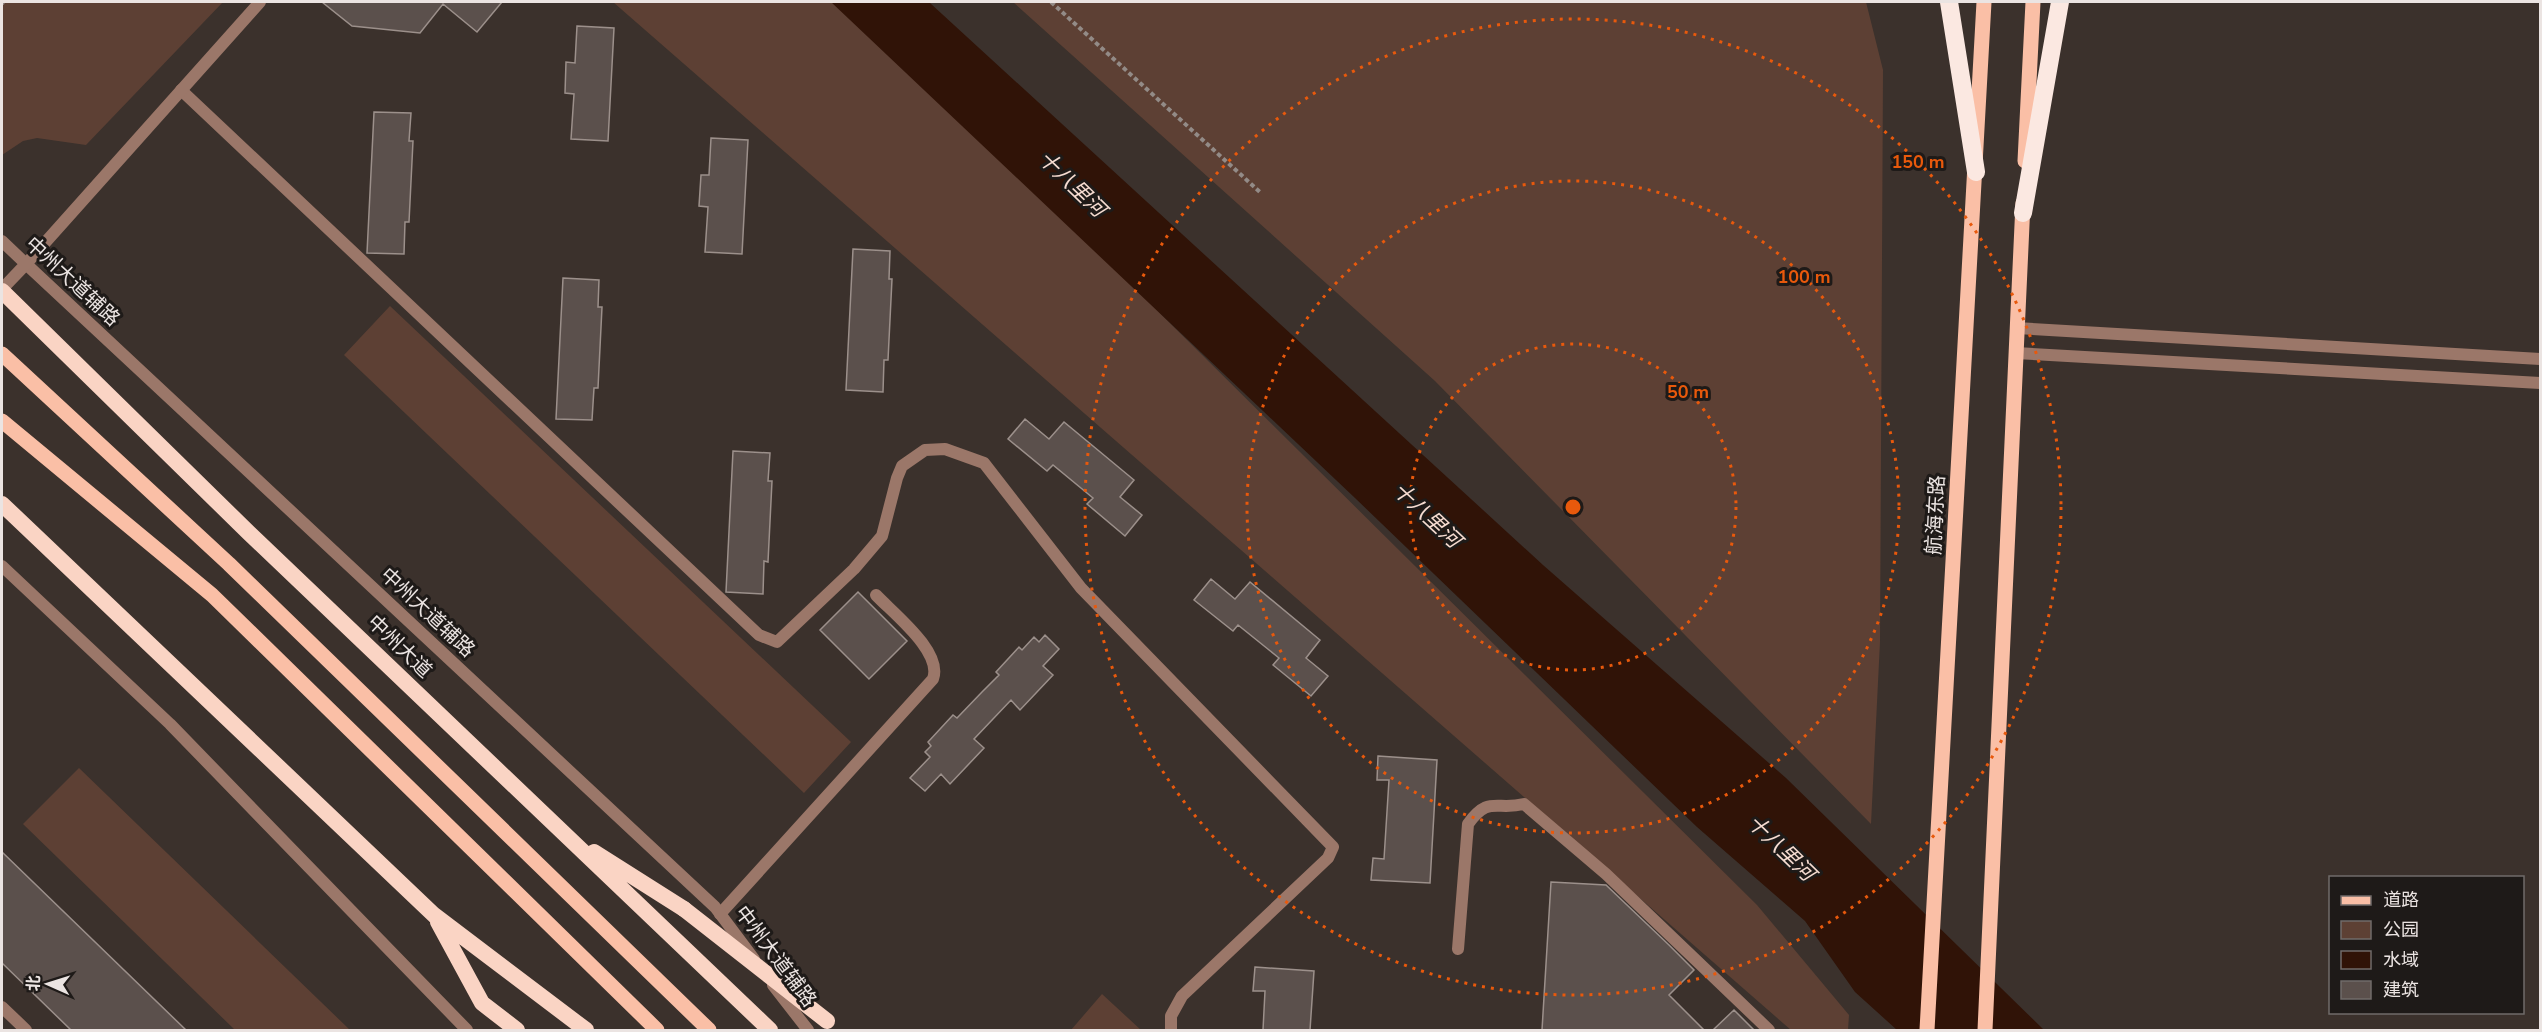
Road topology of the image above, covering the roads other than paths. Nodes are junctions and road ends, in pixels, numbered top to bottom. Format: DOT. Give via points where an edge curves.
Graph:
graph roads {
  1 [pos="260,2"];
  2 [pos="1949,2"];
  3 [pos="1984,2"];
  4 [pos="2033,2"];
  5 [pos="2060,2"];
  6 [pos="181,90"];
  7 [pos="1976,172"];
  8 [pos="2023,213"];
  9 [pos="2,241"];
  10 [pos="27,264"];
  11 [pos="2,290"];
  12 [pos="2017,328"];
  13 [pos="2016,353"];
  14 [pos="2,354"];
  15 [pos="2541,359"];
  16 [pos="2541,383"];
  17 [pos="2,421"];
  18 [pos="2,504"];
  19 [pos="2,566"];
  20 [pos="876,595"];
  21 [pos="563,832"];
  22 [pos="720,914"];
  23 [pos="434,915"];
  24 [pos="1458,949"];
  25 [pos="2,1006"];
  26 [pos="832,1026"];
  27 [pos="26,1030"];
  28 [pos="467,1030"];
  29 [pos="517,1030"];
  30 [pos="586,1030"];
  31 [pos="657,1030"];
  32 [pos="709,1030"];
  33 [pos="770,1030"];
  34 [pos="808,1030"];
  35 [pos="1171,1030"];
  36 [pos="1769,1030"];
  37 [pos="1927,1030"];
  38 [pos="1985,1030"];
  1 -- 6 [label="street"];
  2 -- 7 [label="highway"];
  3 -- 7 [label="main road, 航海东路"];
  4 -- 8 [label="main road"];
  5 -- 8 [label="highway"];
  6 -- 10 [label="street"];
  6 -- 35 [label="street" via="759,635 777,642 854,569 882,536 897,478 902,466 915,455 945,449 984,463 1081,588 1333,847 1328,858 1182,996 1171,1016"];
  7 -- 37 [label="main road, 航海东路"];
  8 -- 12 [label="main road"];
  9 -- 10 [label="street, 中州大道辅路"];
  10 -- 11 [label="street"];
  10 -- 22 [label="street, 中州大道辅路"];
  11 -- 21 [label="highway, 中州大道" via="249,533"];
  12 -- 13 [label="main road"];
  12 -- 15 [label="street"];
  13 -- 16 [label="street"];
  13 -- 38 [label="main road"];
  14 -- 32 [label="main road" via="229,564"];
  17 -- 31 [label="main road" via="212,595"];
  18 -- 23 [label="highway"];
  19 -- 28 [label="street" via="170,724"];
  20 -- 22 [label="street" via="930,651 936,671 933,679"];
  21 -- 26 [label="highway, bridge" via="684,909"];
  21 -- 33 [label="highway, 中州大道"];
  22 -- 34 [label="street, 中州大道辅路"];
  23 -- 29 [label="highway" via="482,1003"];
  23 -- 30 [label="highway"];
  24 -- 36 [label="street" via="1468,824 1479,809 1524,804 1606,873"];
  25 -- 27 [label="street"];
}
